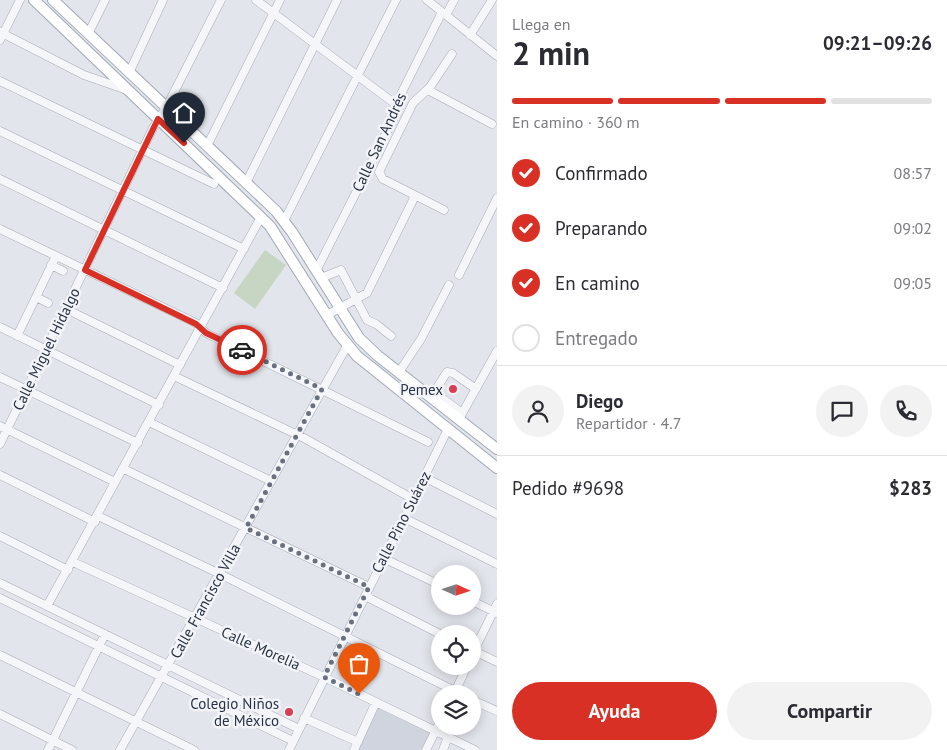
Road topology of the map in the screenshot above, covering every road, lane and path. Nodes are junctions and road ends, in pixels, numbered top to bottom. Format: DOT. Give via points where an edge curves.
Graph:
graph roads {
  1 [pos="20,0"];
  2 [pos="34,0"];
  3 [pos="53,0"];
  4 [pos="105,0"];
  5 [pos="163,0"];
  6 [pos="221,0"];
  7 [pos="256,0"];
  8 [pos="280,0"];
  9 [pos="337,0"];
  10 [pos="396,0"];
  11 [pos="427,0"];
  12 [pos="454,0"];
  13 [pos="492,0"];
  14 [pos="273,13"];
  15 [pos="444,14"];
  16 [pos="88,34"];
  17 [pos="1,35"];
  18 [pos="470,35"];
  19 [pos="315,43"];
  20 [pos="452,54"];
  21 [pos="497,56"];
  22 [pos="129,73"];
  23 [pos="357,76"];
  24 [pos="0,81"];
  25 [pos="428,90"];
  26 [pos="129,91"];
  27 [pos="398,106"];
  28 [pos="166,108"];
  29 [pos="158,119"];
  30 [pos="492,124"];
  31 [pos="0,131"];
  32 [pos="207,146"];
  33 [pos="142,151"];
  34 [pos="0,179"];
  35 [pos="247,181"];
  36 [pos="214,184"];
  37 [pos="123,191"];
  38 [pos="415,196"];
  39 [pos="497,198"];
  40 [pos="444,210"];
  41 [pos="261,217"];
  42 [pos="284,221"];
  43 [pos="0,229"];
  44 [pos="104,231"];
  45 [pos="244,249"];
  46 [pos="56,256"];
  47 [pos="51,265"];
  48 [pos="85,270"];
  49 [pos="63,271"];
  50 [pos="319,274"];
  51 [pos="459,275"];
  52 [pos="449,284"];
  53 [pos="223,288"];
  54 [pos="36,296"];
  55 [pos="356,300"];
  56 [pos="48,303"];
  57 [pos="339,308"];
  58 [pos="66,309"];
  59 [pos="327,315"];
  60 [pos="0,327"];
  61 [pos="201,328"];
  62 [pos="17,336"];
  63 [pos="391,336"];
  64 [pos="347,346"];
  65 [pos="46,350"];
  66 [pos="497,351"];
  67 [pos="180,365"];
  68 [pos="399,372"];
  69 [pos="174,376"];
  70 [pos="0,377"];
  71 [pos="474,387"];
  72 [pos="322,389"];
  73 [pos="26,390"];
  74 [pos="432,394"];
  75 [pos="159,404"];
  76 [pos="459,414"];
  77 [pos="149,422"];
  78 [pos="4,428"];
  79 [pos="448,429"];
  80 [pos="297,435"];
  81 [pos="484,438"];
  82 [pos="428,442"];
  83 [pos="138,443"];
  84 [pos="0,444"];
  85 [pos="497,449"];
  86 [pos="475,451"];
  87 [pos="124,468"];
  88 [pos="497,468"];
  89 [pos="0,475"];
  90 [pos="424,477"];
  91 [pos="271,481"];
  92 [pos="116,482"];
  93 [pos="413,499"];
  94 [pos="497,514"];
  95 [pos="404,518"];
  96 [pos="96,519"];
  97 [pos="246,528"];
  98 [pos="0,536"];
  99 [pos="383,558"];
  100 [pos="73,562"];
  101 [pos="497,564"];
  102 [pos="68,570"];
  103 [pos="220,574"];
  104 [pos="431,581"];
  105 [pos="0,583"];
  106 [pos="369,587"];
  107 [pos="365,596"];
  108 [pos="0,598"];
  109 [pos="481,604"];
  110 [pos="48,606"];
  111 [pos="496,609"];
  112 [pos="195,618"];
  113 [pos="431,629"];
  114 [pos="105,634"];
  115 [pos="345,636"];
  116 [pos="481,637"];
  117 [pos="100,646"];
  118 [pos="0,655"];
  119 [pos="481,655"];
  120 [pos="497,662"];
  121 [pos="169,665"];
  122 [pos="162,676"];
  123 [pos="324,677"];
  124 [pos="440,685"];
  125 [pos="77,692"];
  126 [pos="376,702"];
  127 [pos="481,704"];
  128 [pos="497,711"];
  129 [pos="0,714"];
  130 [pos="304,718"];
  131 [pos="136,722"];
  132 [pos="299,729"];
  133 [pos="431,729"];
  134 [pos="434,735"];
  135 [pos="444,735"];
  136 [pos="448,737"];
  137 [pos="53,740"];
  138 [pos="293,741"];
  139 [pos="356,746"];
  140 [pos="48,750"];
  141 [pos="72,750"];
  142 [pos="120,750"];
  143 [pos="194,750"];
  144 [pos="289,750"];
  145 [pos="426,750"];
  146 [pos="443,750"];
  147 [pos="475,750"];
  1 -- 17 [label="street"];
  2 -- 26 [label="main road"];
  3 -- 16 [label="main road"];
  4 -- 16 [label="street"];
  5 -- 22 [label="street"];
  6 -- 28 [label="street, Calle Miguel Hidalgo"];
  7 -- 14 [label="street"];
  8 -- 14 [label="street"];
  9 -- 19 [label="street"];
  10 -- 23 [label="street"];
  11 -- 15 [label="street"];
  12 -- 15 [label="street, Calle San Andrés"];
  13 -- 18 [label="street"];
  14 -- 19 [label="street"];
  14 -- 32 [label="street"];
  15 -- 18 [label="street"];
  15 -- 27 [label="street, Calle San Andrés" via="401,94"];
  16 -- 22 [label="main road"];
  17 -- 26 [label="street" via="84,75"];
  18 -- 21 [label="street"];
  19 -- 23 [label="street"];
  19 -- 35 [label="street"];
  20 -- 25 [label="street"];
  22 -- 28 [label="main road"];
  23 -- 27 [label="street"];
  23 -- 42 [label="street"];
  24 -- 33 [label="street"];
  25 -- 30 [label="street"];
  25 -- 38 [label="street" via="413,103 379,172 383,179"];
  26 -- 29 [label="main road"];
  27 -- 50 [label="street, Calle San Andrés"];
  28 -- 29 [label="street, Calle Miguel Hidalgo"];
  28 -- 32 [label="main road"];
  29 -- 33 [label="street, Calle Miguel Hidalgo"];
  29 -- 41 [label="main road"];
  31 -- 37 [label="street"];
  32 -- 35 [label="main road"];
  33 -- 36 [label="street"];
  33 -- 37 [label="street, Calle Miguel Hidalgo"];
  34 -- 44 [label="street"];
  35 -- 42 [label="main road"];
  37 -- 44 [label="street, Calle Miguel Hidalgo"];
  37 -- 45 [label="street"];
  38 -- 40 [label="street"];
  38 -- 55 [label="street" via="368,292"];
  39 -- 51 [label="street"];
  41 -- 45 [label="street"];
  41 -- 59 [label="main road" via="275,232"];
  42 -- 50 [label="main road"];
  43 -- 46 [label="street"];
  44 -- 48 [label="street, Calle Miguel Hidalgo"];
  44 -- 53 [label="street"];
  45 -- 53 [label="street"];
  46 -- 47 [label="street"];
  46 -- 48 [label="street"];
  47 -- 49 [label="street"];
  47 -- 54 [label="street"];
  48 -- 58 [label="street, Calle Miguel Hidalgo"];
  48 -- 61 [label="street"];
  50 -- 55 [label="street" via="341,270"];
  50 -- 57 [label="main road"];
  52 -- 68 [label="street"];
  53 -- 61 [label="street"];
  54 -- 56 [label="street"];
  54 -- 62 [label="street"];
  55 -- 57 [label="street"];
  55 -- 63 [label="street" via="367,320"];
  57 -- 59 [label="street"];
  57 -- 68 [label="main road" via="359,338"];
  58 -- 65 [label="street, Calle Miguel Hidalgo"];
  58 -- 67 [label="street"];
  59 -- 64 [label="main road"];
  60 -- 62 [label="street"];
  61 -- 67 [label="street"];
  61 -- 72 [label="street"];
  62 -- 65 [label="street"];
  64 -- 72 [label="street, Calle Francisco Villa"];
  64 -- 79 [label="main road"];
  65 -- 73 [label="street, Calle Miguel Hidalgo"];
  65 -- 75 [label="street"];
  66 -- 71 [label="street"];
  67 -- 69 [label="street"];
  68 -- 74 [label="main road"];
  69 -- 75 [label="street"];
  69 -- 80 [label="street"];
  70 -- 73 [label="street"];
  71 -- 74 [label="street" via="449,372"];
  71 -- 76 [label="street"];
  72 -- 80 [label="street, Calle Francisco Villa"];
  72 -- 82 [label="street"];
  73 -- 78 [label="street, Calle Miguel Hidalgo"];
  73 -- 83 [label="street"];
  74 -- 76 [label="main road"];
  75 -- 77 [label="street"];
  76 -- 81 [label="main road"];
  77 -- 83 [label="street"];
  77 -- 91 [label="street"];
  78 -- 84 [label="street, Calle Miguel Hidalgo"];
  78 -- 92 [label="street"];
  79 -- 86 [label="main road"];
  79 -- 90 [label="street, Calle Pino Suárez"];
  80 -- 91 [label="street, Calle Francisco Villa"];
  80 -- 93 [label="street"];
  81 -- 85 [label="main road"];
  81 -- 86 [label="main road"];
  83 -- 87 [label="street"];
  86 -- 88 [label="main road"];
  87 -- 92 [label="street"];
  87 -- 97 [label="street"];
  89 -- 96 [label="street"];
  90 -- 93 [label="street, Calle Pino Suárez"];
  90 -- 94 [label="street"];
  91 -- 97 [label="street, Calle Francisco Villa"];
  92 -- 96 [label="street"];
  93 -- 95 [label="street, Calle Pino Suárez"];
  95 -- 99 [label="street, Calle Pino Suárez"];
  95 -- 101 [label="street"];
  96 -- 100 [label="street"];
  96 -- 103 [label="street"];
  97 -- 103 [label="street, Calle Francisco Villa"];
  97 -- 106 [label="street"];
  98 -- 102 [label="street"];
  99 -- 104 [label="street"];
  99 -- 106 [label="street, Calle Pino Suárez"];
  100 -- 102 [label="street"];
  100 -- 112 [label="street, Calle Morelia"];
  102 -- 110 [label="street"];
  103 -- 112 [label="street, Calle Francisco Villa"];
  103 -- 115 [label="street"];
  105 -- 110 [label="street"];
  106 -- 107 [label="street, Calle Pino Suárez"];
  107 -- 113 [label="street"];
  107 -- 115 [label="street, Calle Pino Suárez"];
  108 -- 117 [label="street"];
  109 -- 111 [label="street"];
  110 -- 114 [label="street"];
  111 -- 116 [label="street"];
  112 -- 121 [label="street, Calle Francisco Villa"];
  112 -- 123 [label="street, Calle Morelia"];
  114 -- 117 [label="street"];
  114 -- 121 [label="street"];
  115 -- 123 [label="street, Calle Pino Suárez"];
  115 -- 124 [label="street"];
  117 -- 122 [label="street"];
  117 -- 125 [label="street"];
  118 -- 125 [label="street"];
  119 -- 120 [label="street"];
  121 -- 122 [label="street, Calle Francisco Villa"];
  121 -- 132 [label="street"];
  122 -- 131 [label="street, Calle Francisco Villa"];
  122 -- 138 [label="street"];
  123 -- 126 [label="street, Calle Morelia"];
  123 -- 130 [label="street, Calle Pino Suárez"];
  125 -- 131 [label="street"];
  125 -- 137 [label="street"];
  126 -- 133 [label="street, Calle Morelia"];
  126 -- 139 [label="street"];
  127 -- 128 [label="street"];
  129 -- 137 [label="street"];
  130 -- 132 [label="street, Calle Pino Suárez"];
  130 -- 139 [label="street"];
  131 -- 142 [label="street, Calle Francisco Villa"];
  131 -- 143 [label="street"];
  132 -- 138 [label="street, Calle Pino Suárez"];
  134 -- 145 [label="street"];
  135 -- 136 [label="street, Calle Morelia"];
  136 -- 146 [label="street"];
  136 -- 147 [label="street, Calle Morelia"];
  137 -- 140 [label="street"];
  137 -- 141 [label="street"];
  138 -- 144 [label="street, Calle Pino Suárez"];
}
